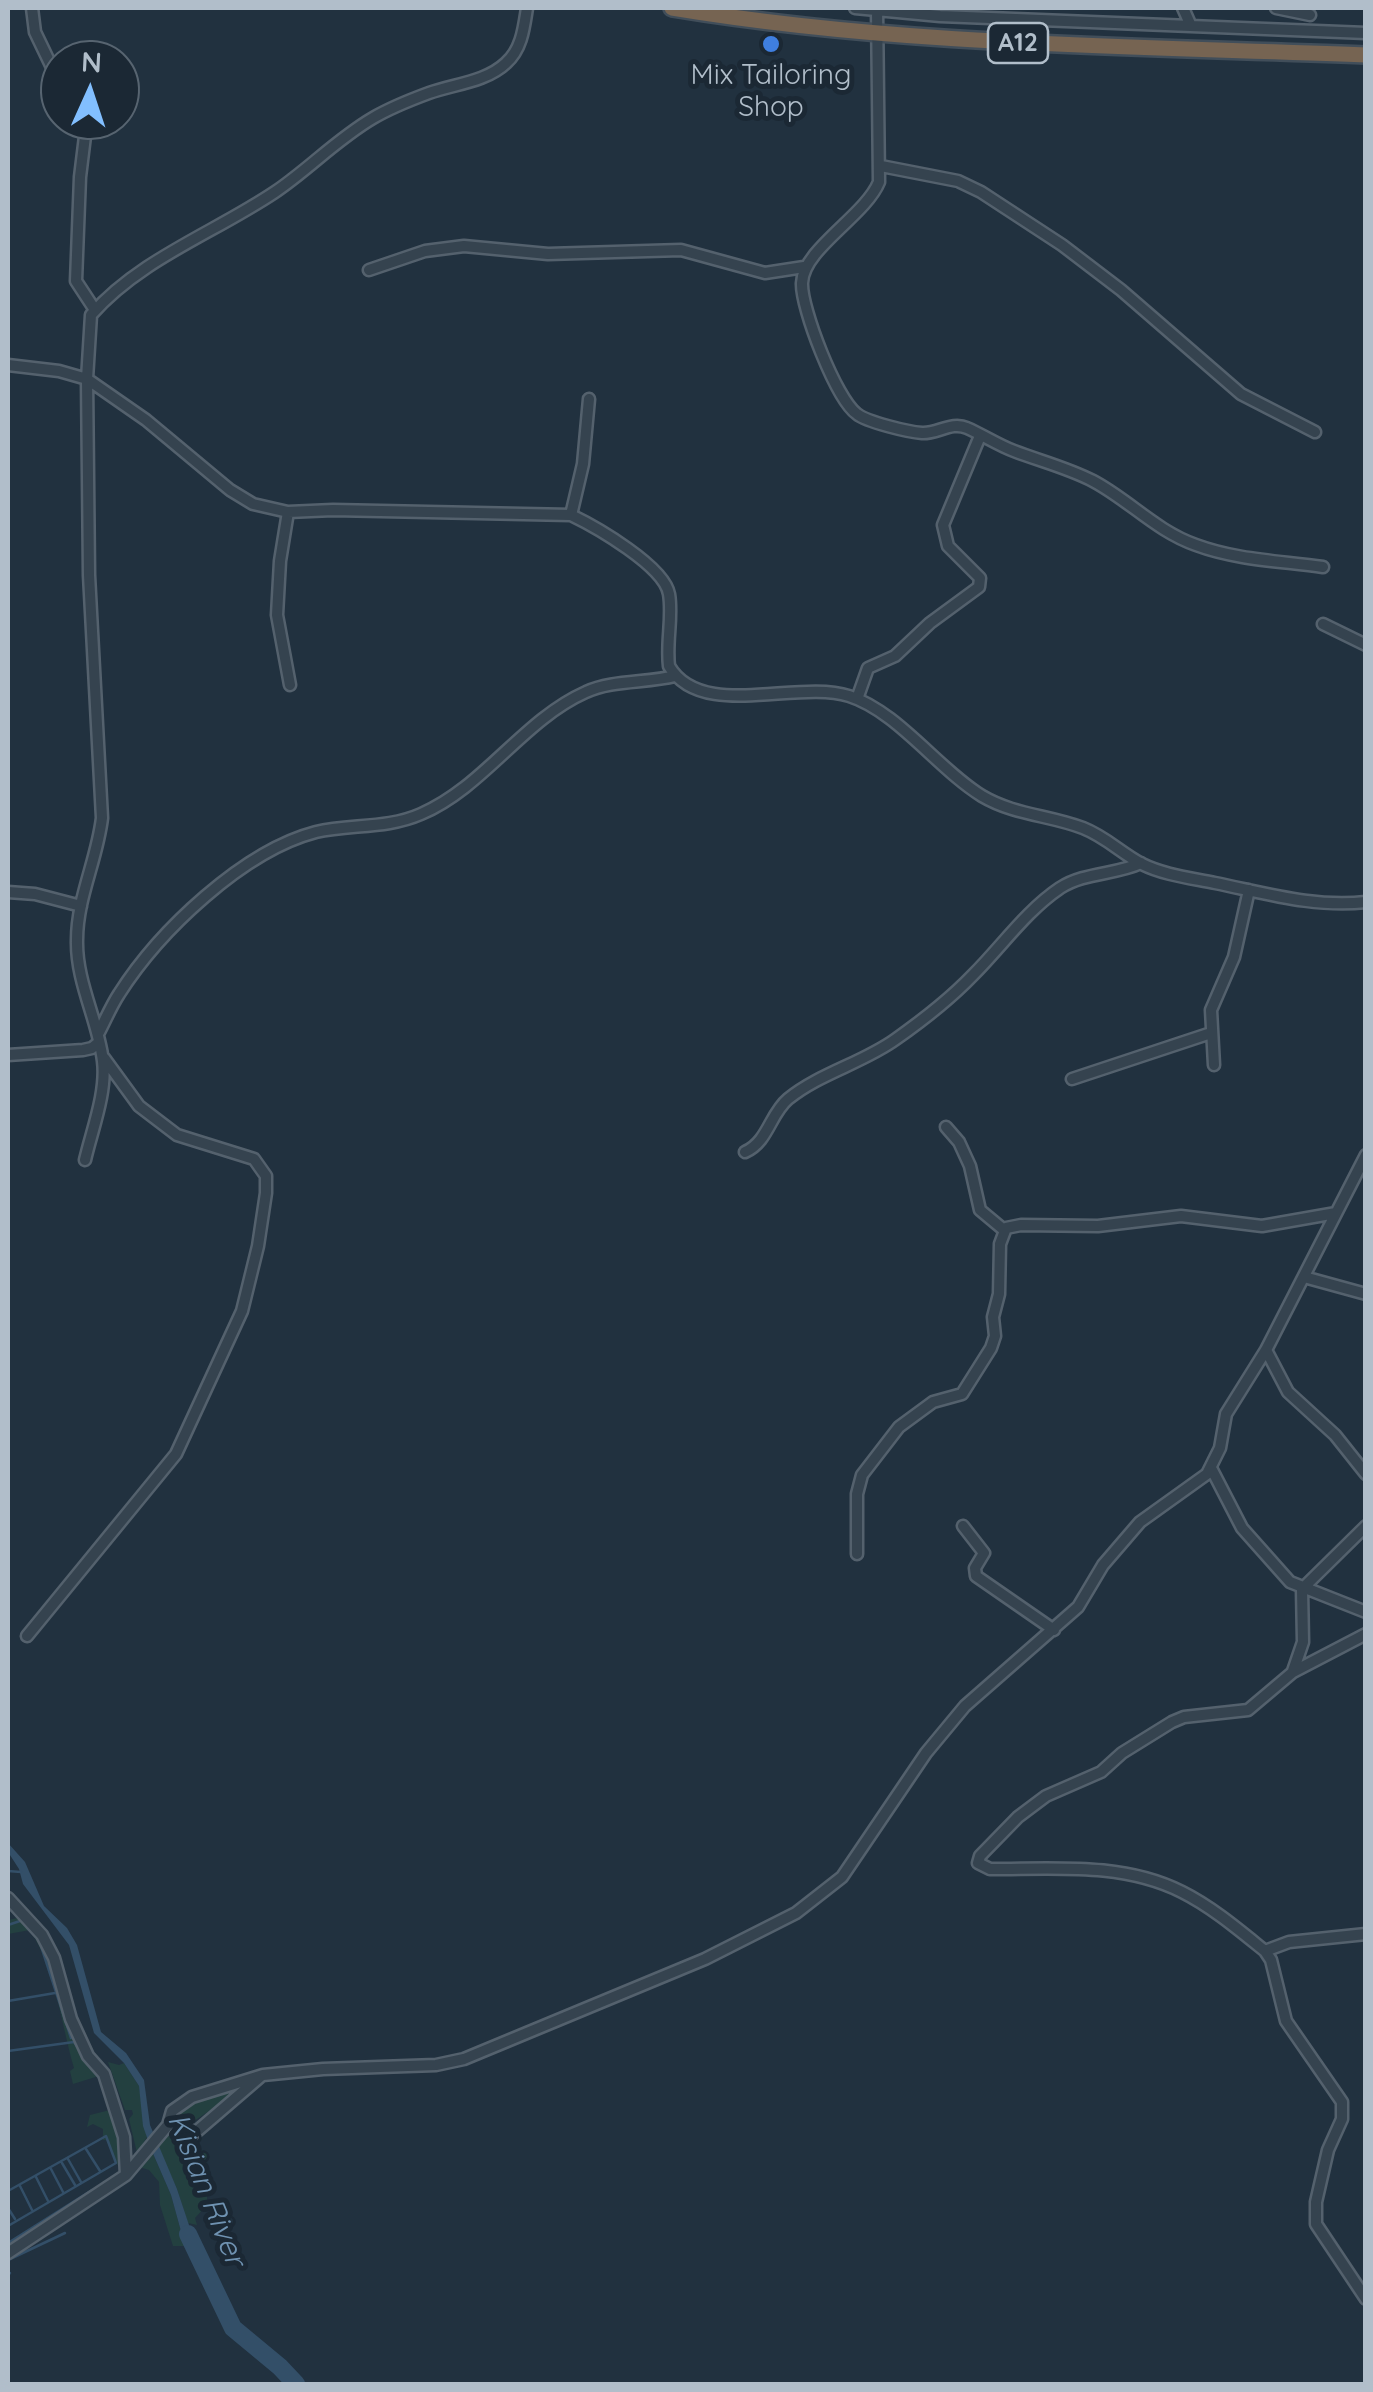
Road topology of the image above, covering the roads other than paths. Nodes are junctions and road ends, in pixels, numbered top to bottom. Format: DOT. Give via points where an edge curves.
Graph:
graph roads {
  1 [pos="32,8"];
  2 [pos="528,8"];
  3 [pos="672,8"];
  4 [pos="855,8"];
  5 [pos="1183,8"];
  6 [pos="1276,8"];
  7 [pos="877,10"];
  8 [pos="1308,11"];
  9 [pos="1137,24"];
  10 [pos="1191,26"];
  11 [pos="1320,31"];
  12 [pos="876,32"];
  13 [pos="1366,33"];
  14 [pos="40,42"];
  15 [pos="1136,46"];
  16 [pos="1366,55"];
  17 [pos="85,140"];
  18 [pos="881,166"];
  19 [pos="804,267"];
  20 [pos="369,270"];
  21 [pos="95,310"];
  22 [pos="8,365"];
  23 [pos="87,379"];
  24 [pos="589,399"];
  25 [pos="1315,432"];
  26 [pos="980,436"];
  27 [pos="288,512"];
  28 [pos="571,516"];
  29 [pos="1323,567"];
  30 [pos="1322,624"];
  31 [pos="1366,645"];
  32 [pos="676,676"];
  33 [pos="290,685"];
  34 [pos="857,700"];
  35 [pos="1141,863"];
  36 [pos="1249,890"];
  37 [pos="8,892"];
  38 [pos="1366,902"];
  39 [pos="81,906"];
  40 [pos="1211,1033"];
  41 [pos="98,1038"];
  42 [pos="8,1055"];
  43 [pos="103,1057"];
  44 [pos="1214,1065"];
  45 [pos="1072,1079"];
  46 [pos="946,1127"];
  47 [pos="745,1152"];
  48 [pos="1366,1155"];
  49 [pos="85,1160"];
  50 [pos="1336,1213"];
  51 [pos="1004,1230"];
  52 [pos="1304,1278"];
  53 [pos="1366,1294"];
  54 [pos="1266,1350"];
  55 [pos="1211,1468"];
  56 [pos="1366,1474"];
  57 [pos="963,1526"];
  58 [pos="1366,1526"];
  59 [pos="857,1554"];
  60 [pos="1302,1589"];
  61 [pos="1366,1612"];
  62 [pos="1054,1630"];
  63 [pos="1366,1634"];
  64 [pos="27,1636"];
  65 [pos="1293,1672"];
  66 [pos="8,1898"];
  67 [pos="1366,1934"];
  68 [pos="1264,1951"];
  69 [pos="262,2075"];
  70 [pos="168,2124"];
  71 [pos="126,2174"];
  72 [pos="8,2253"];
  73 [pos="1366,2300"];
  1 -- 14 [label="street"];
  2 -- 21 [label="street" via="518,47 496,72 374,117 285,186 142,271"];
  3 -- 12 [label="highway, A12"];
  4 -- 7 [label="street"];
  5 -- 10 [label="street"];
  6 -- 8 [label="street"];
  7 -- 9 [label="street"];
  7 -- 12 [label="street"];
  8 -- 11 [label="street"];
  9 -- 10 [label="street"];
  9 -- 15 [label="street"];
  10 -- 11 [label="street"];
  11 -- 13 [label="street"];
  12 -- 15 [label="highway, A12"];
  12 -- 18 [label="street"];
  15 -- 16 [label="highway, A12"];
  17 -- 21 [label="street" via="76,281"];
  18 -- 19 [label="street" via="875,193"];
  18 -- 25 [label="street" via="958,180 981,192 1122,290 1242,394"];
  19 -- 20 [label="street" via="765,273 681,250 548,254 464,246"];
  19 -- 26 [label="street" via="801,288 818,346 848,407 864,419 907,430 960,426"];
  21 -- 23 [label="street"];
  22 -- 23 [label="street"];
  23 -- 27 [label="street" via="230,490 252,504"];
  23 -- 39 [label="street" via="102,818"];
  24 -- 28 [label="street"];
  26 -- 29 [label="street" via="1090,479 1197,546"];
  26 -- 34 [label="street" via="943,524 948,546 980,578 979,588 895,656 868,668"];
  27 -- 28 [label="street"];
  27 -- 33 [label="street" via="277,615"];
  28 -- 32 [label="street" via="665,582 667,652"];
  30 -- 31 [label="street"];
  32 -- 34 [label="street" via="714,693 826,692"];
  32 -- 41 [label="street" via="588,690 422,814 316,832 236,872 164,936 120,993"];
  34 -- 35 [label="street" via="981,796 1083,828"];
  35 -- 36 [label="street"];
  35 -- 47 [label="street" via="1059,889 932,1012 786,1101 758,1145"];
  36 -- 38 [label="street" via="1316,903"];
  36 -- 40 [label="street" via="1234,957 1211,1010"];
  37 -- 39 [label="street"];
  39 -- 41 [label="street" via="79,969"];
  40 -- 44 [label="street"];
  40 -- 45 [label="street"];
  41 -- 42 [label="street" via="83,1050"];
  41 -- 43 [label="street"];
  43 -- 49 [label="street"];
  43 -- 64 [label="street" via="139,1106 177,1134 254,1159 266,1176 266,1193 242,1312 176,1454"];
  46 -- 51 [label="street" via="970,1166 980,1210"];
  48 -- 50 [label="street"];
  50 -- 51 [label="street" via="1262,1226 1181,1216"];
  50 -- 52 [label="street"];
  51 -- 59 [label="street" via="991,1348 962,1394 912,1417 862,1475"];
  52 -- 53 [label="street"];
  52 -- 54 [label="street"];
  54 -- 55 [label="street" via="1226,1414"];
  54 -- 56 [label="street" via="1288,1392"];
  55 -- 60 [label="street" via="1242,1528"];
  55 -- 62 [label="street" via="1140,1522"];
  57 -- 62 [label="street" via="983,1550 976,1576"];
  58 -- 60 [label="street"];
  60 -- 61 [label="street"];
  60 -- 65 [label="street" via="1304,1642"];
  62 -- 69 [label="street" via="965,1706 842,1878 796,1913 704,1959 464,2058"];
  63 -- 65 [label="street"];
  65 -- 68 [label="street" via="1248,1710 1178,1718 1101,1772 1046,1796 978,1864 1089,1868 1165,1885"];
  66 -- 71 [label="street" via="42,1936 71,2020 104,2074 124,2137"];
  67 -- 68 [label="street"];
  68 -- 73 [label="street" via="1286,2021 1342,2102 1315,2214"];
  69 -- 70 [label="street" via="178,2105"];
  69 -- 70 [label="street" via="196,2132"];
  70 -- 71 [label="street"];
  71 -- 72 [label="street"];
}
